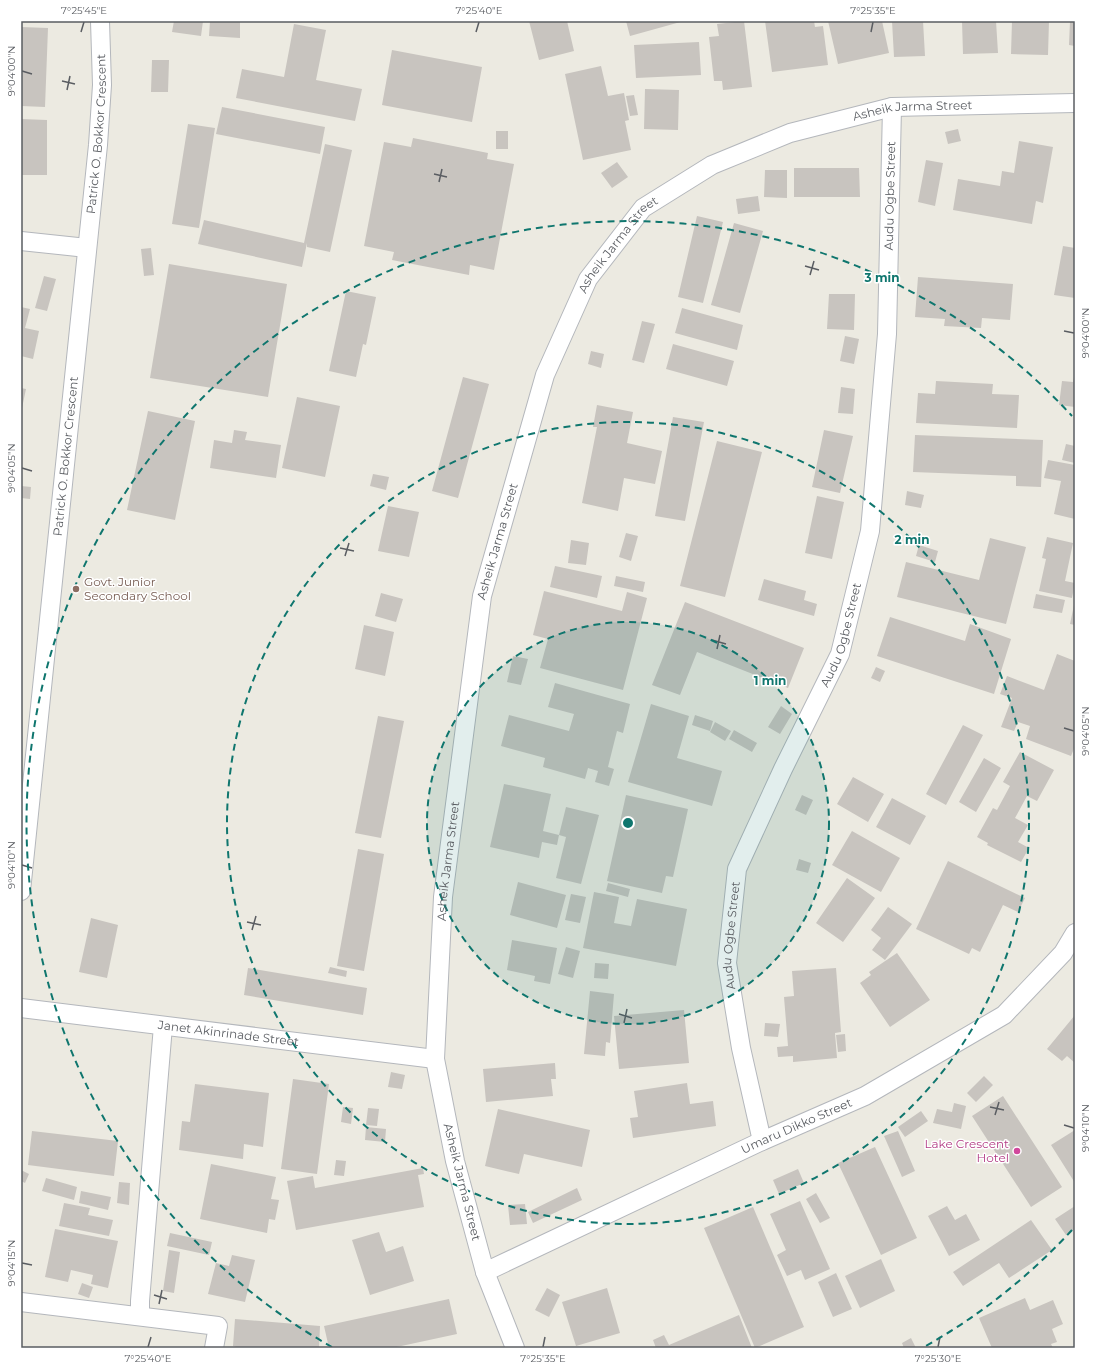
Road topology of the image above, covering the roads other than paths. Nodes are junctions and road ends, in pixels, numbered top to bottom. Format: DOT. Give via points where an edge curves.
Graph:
graph roads {
  1 [pos="100,21"];
  2 [pos="1075,103"];
  3 [pos="892,107"];
  4 [pos="21,241"];
  5 [pos="87,248"];
  6 [pos="21,890"];
  7 [pos="1075,933"];
  8 [pos="21,1008"];
  9 [pos="163,1026"];
  10 [pos="435,1059"];
  11 [pos="762,1141"];
  12 [pos="485,1272"];
  13 [pos="21,1302"];
  14 [pos="140,1316"];
  15 [pos="214,1348"];
  16 [pos="515,1348"];
  1 -- 5 [label="street, Patrick O. Bokkor Crescent" via="102,85"];
  2 -- 3 [label="street, Asheik Jarma Street"];
  3 -- 10 [label="street, Asheik Jarma Street" via="790,133 712,165 643,208 588,279 545,375 482,596 443,897"];
  3 -- 11 [label="street, Audu Ogbe Street" via="886,334 870,531 840,654 783,768 737,869 727,963 741,1048"];
  4 -- 5 [label="street"];
  5 -- 6 [label="street, Patrick O. Bokkor Crescent"];
  7 -- 11 [label="street, Umaru Dikko Street" via="1063,953 1004,1015 864,1096"];
  8 -- 9 [label="street, Janet Akinrinade Street"];
  9 -- 10 [label="street, Janet Akinrinade Street"];
  9 -- 14 [label="street"];
  10 -- 12 [label="street, Asheik Jarma Street" via="455,1161"];
  11 -- 12 [label="street, Umaru Dikko Street"];
  12 -- 16 [label="street, Asheik Jarma Street"];
  13 -- 14 [label="street"];
  14 -- 15 [label="street" via="218,1326"];
}
